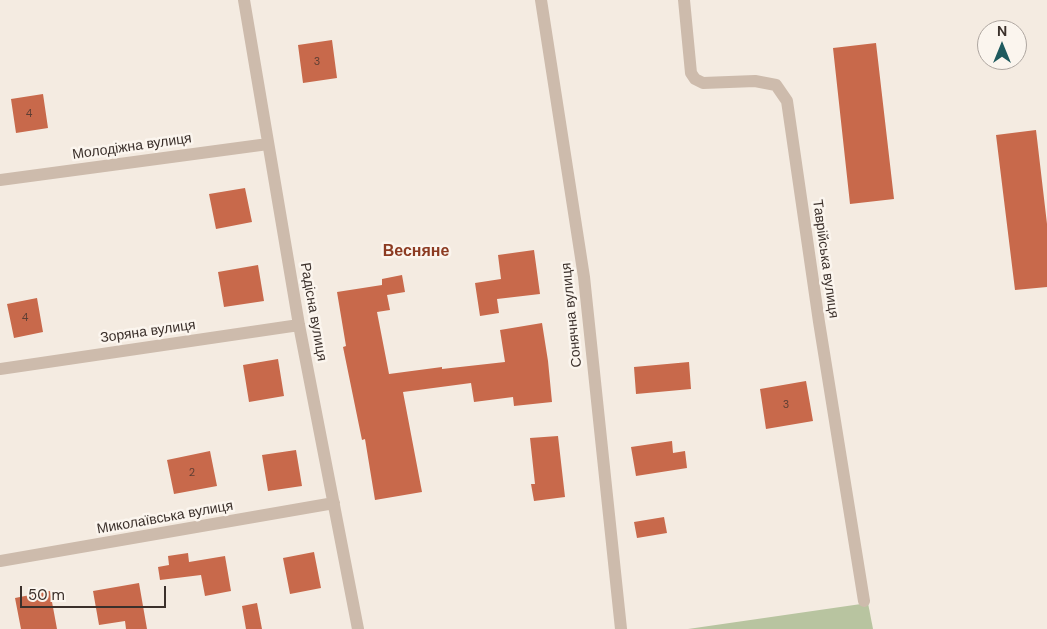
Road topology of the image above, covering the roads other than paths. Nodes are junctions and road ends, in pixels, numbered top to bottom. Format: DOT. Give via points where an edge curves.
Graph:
graph roads {
  1 [pos="244,0"];
  2 [pos="541,0"];
  3 [pos="684,0"];
  4 [pos="268,144"];
  5 [pos="0,180"];
  6 [pos="299,325"];
  7 [pos="0,369"];
  8 [pos="334,503"];
  9 [pos="0,561"];
  10 [pos="864,601"];
  11 [pos="358,629"];
  12 [pos="621,629"];
  1 -- 4 [label="street, Радісна вулиця"];
  2 -- 12 [label="street, Сонячна вулиця" via="584,277"];
  3 -- 10 [label="street, Таврійська вулиця" via="691,73 695,79 703,83 754,81 776,85 787,101"];
  4 -- 5 [label="street, Молодіжна вулиця"];
  4 -- 6 [label="street, Радісна вулиця"];
  6 -- 7 [label="street, Зоряна вулиця"];
  6 -- 8 [label="street, Радісна вулиця"];
  8 -- 9 [label="street, Миколаївська вулиця"];
  8 -- 11 [label="street, Радісна вулиця"];
}
